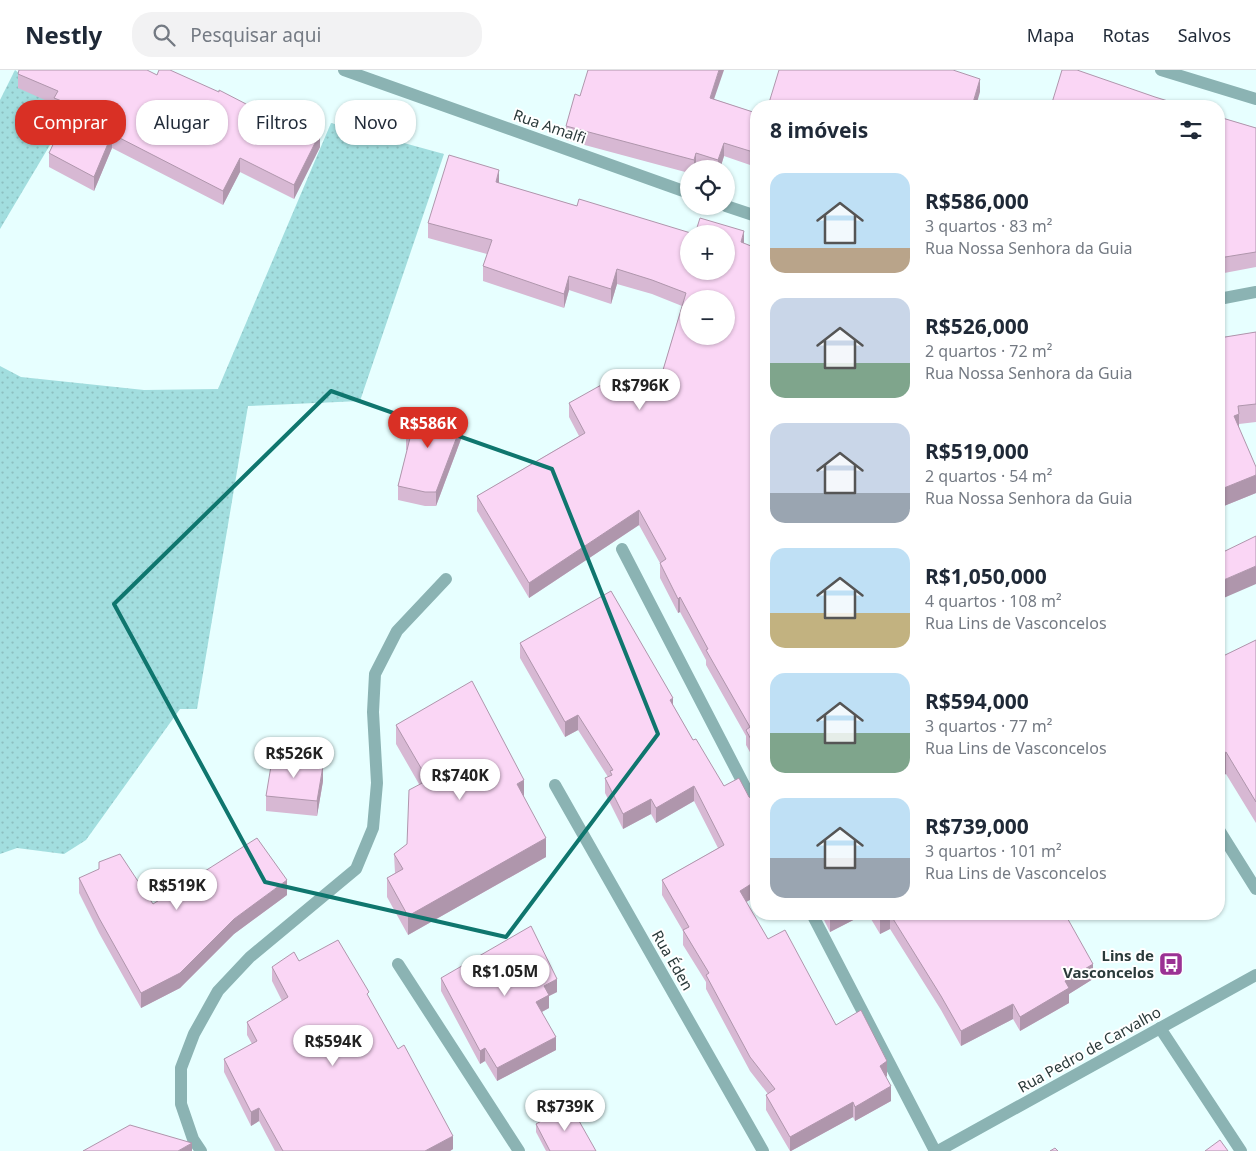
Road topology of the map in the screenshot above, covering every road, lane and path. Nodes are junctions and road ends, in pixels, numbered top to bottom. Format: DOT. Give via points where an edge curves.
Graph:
graph roads {
  1 [pos="344,70"];
  2 [pos="1161,70"];
  3 [pos="1256,99"];
  4 [pos="680,190"];
  5 [pos="735,209"];
  6 [pos="750,214"];
  7 [pos="1256,292"];
  8 [pos="1225,298"];
  9 [pos="622,549"];
  10 [pos="446,579"];
  11 [pos="555,785"];
  12 [pos="750,796"];
  13 [pos="1225,840"];
  14 [pos="1256,889"];
  15 [pos="815,920"];
  16 [pos="398,964"];
  17 [pos="1256,975"];
  18 [pos="1160,1028"];
  19 [pos="201,1151"];
  20 [pos="519,1151"];
  21 [pos="764,1151"];
  22 [pos="936,1151"];
  23 [pos="1241,1151"];
  1 -- 4 [label="street, Rua Amalfi"];
  2 -- 3 [label="street"];
  5 -- 6 [label="street"];
  7 -- 8 [label="street"];
  9 -- 12 [label="street"];
  10 -- 19 [label="street" via="397,631 375,674 373,828 356,869 250,957 218,991 194,1034 181,1068 181,1104 193,1139"];
  11 -- 21 [label="street, Rua Éden"];
  13 -- 14 [label="street"];
  15 -- 22 [label="street"];
  16 -- 20 [label="street"];
  17 -- 18 [label="street, Rua Pedro de Carvalho"];
  18 -- 22 [label="street, Rua Pedro de Carvalho"];
  18 -- 23 [label="street"];
}
